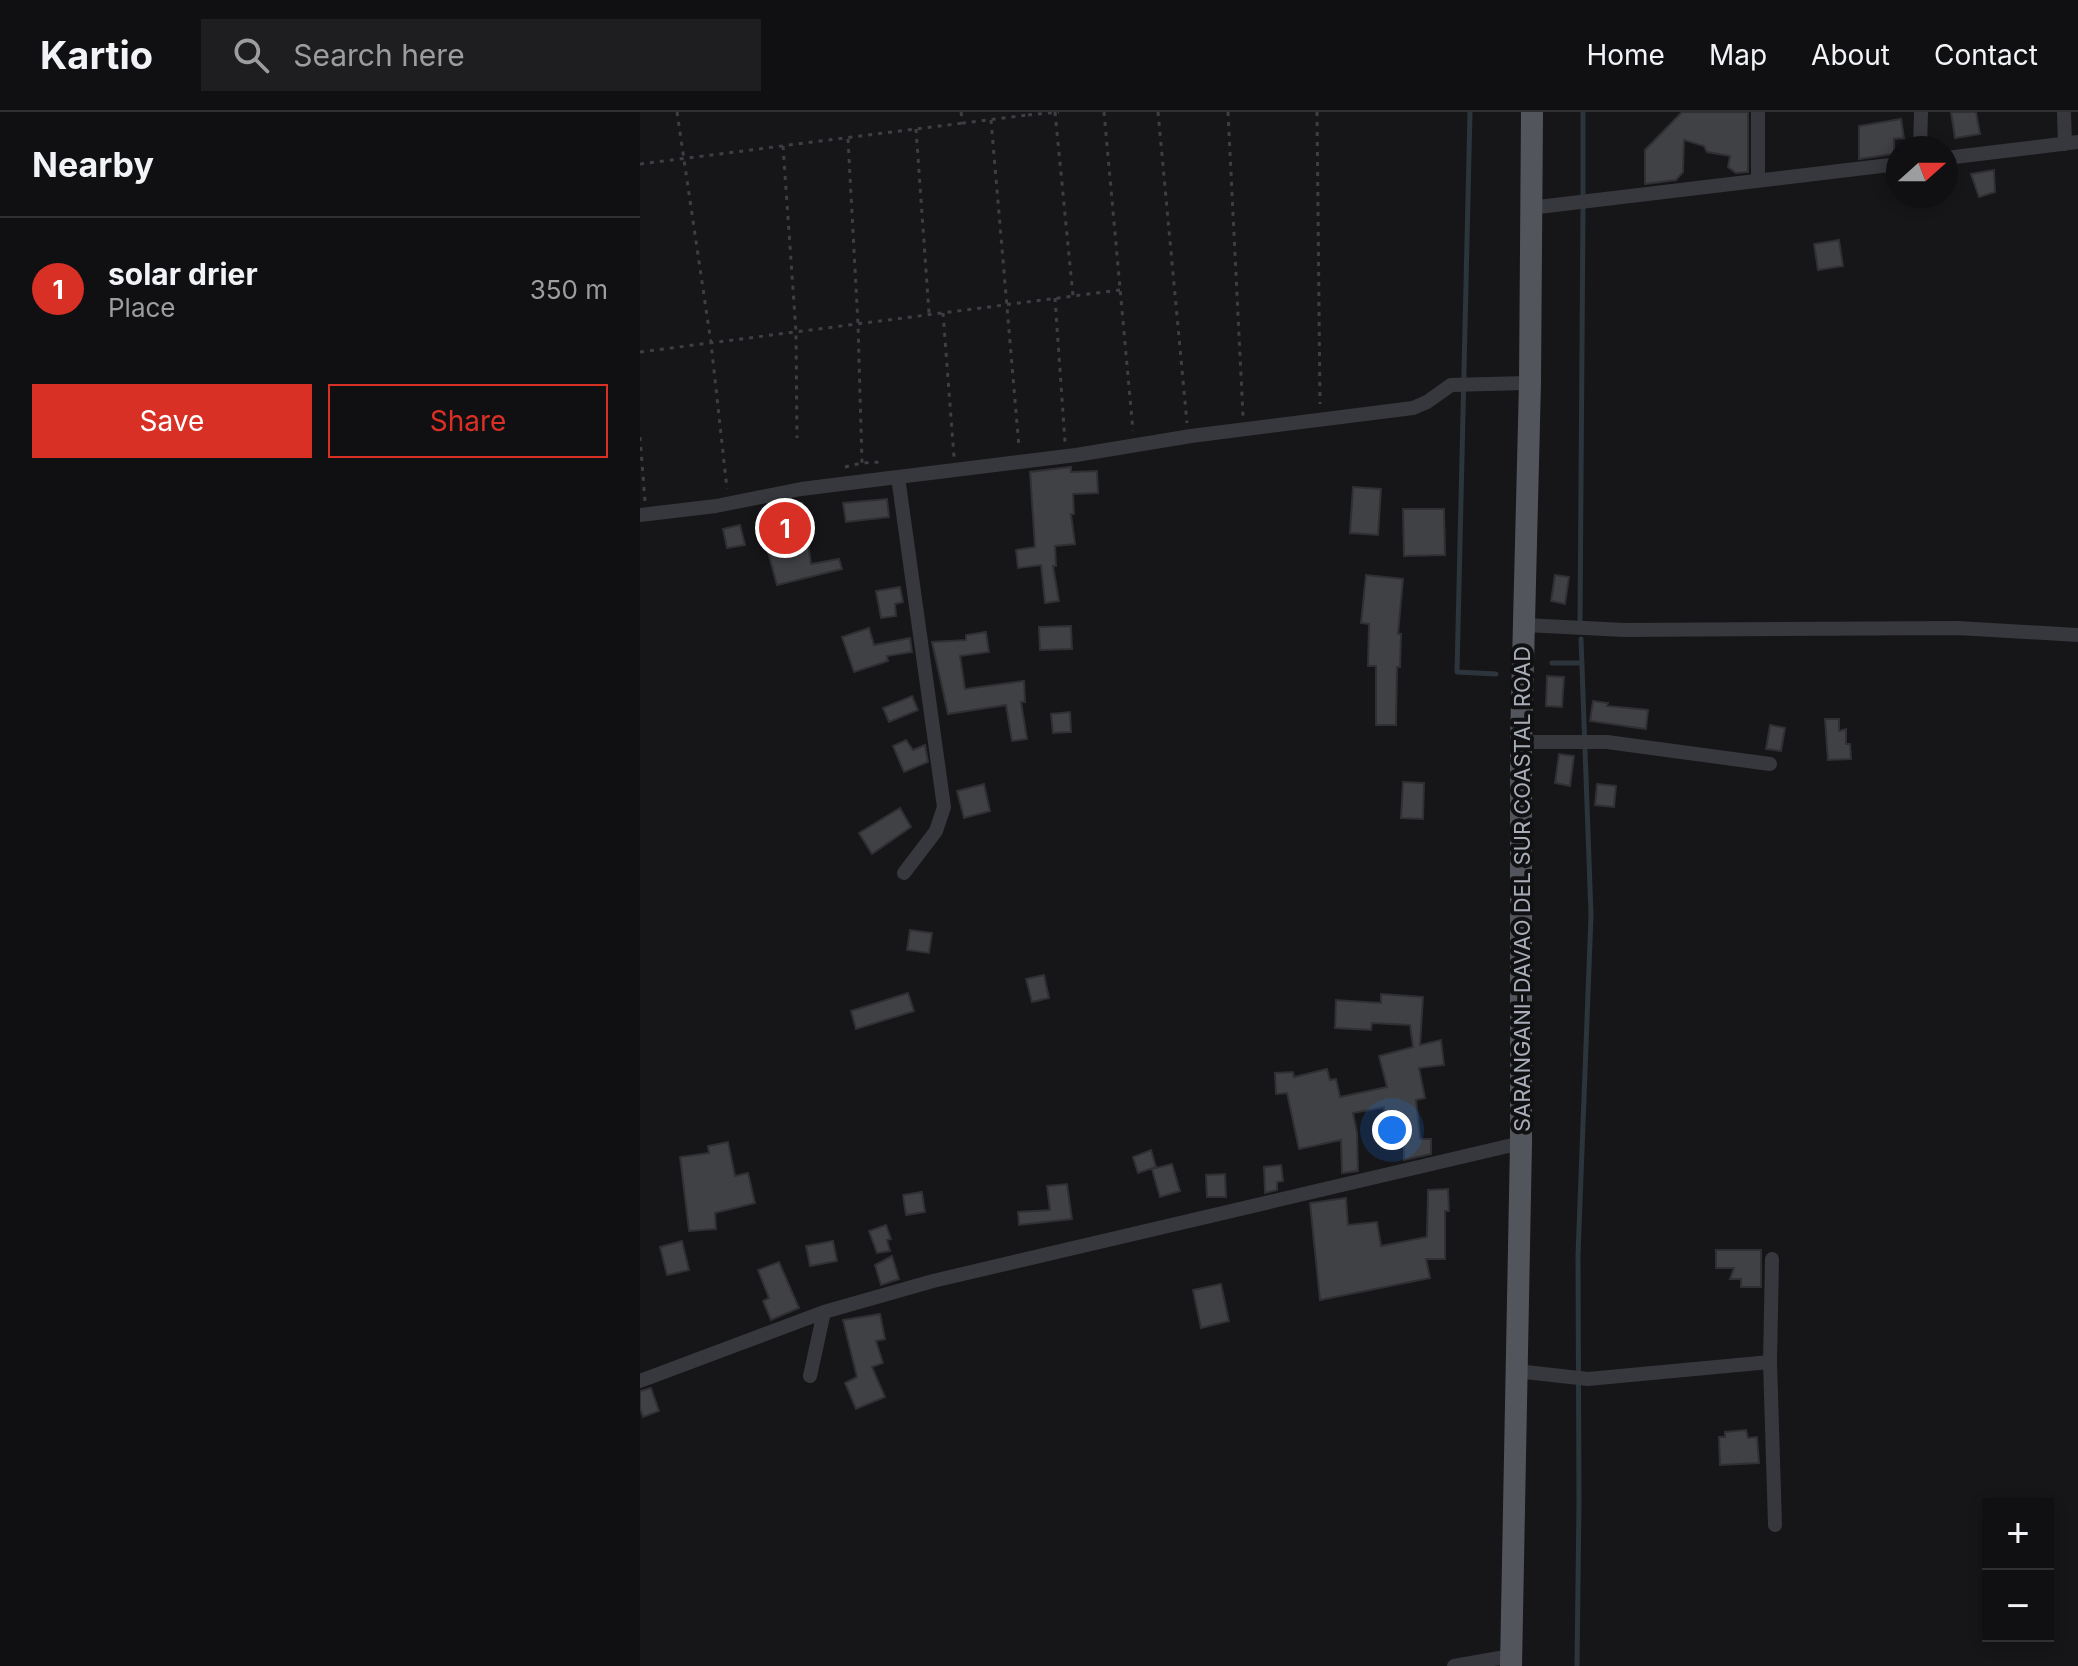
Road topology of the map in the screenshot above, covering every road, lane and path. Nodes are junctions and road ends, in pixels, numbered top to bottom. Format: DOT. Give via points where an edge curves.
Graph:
graph roads {
  1 [pos="677,112"];
  2 [pos="961,112"];
  3 [pos="1057,112"];
  4 [pos="1104,112"];
  5 [pos="1158,112"];
  6 [pos="1228,112"];
  7 [pos="1317,112"];
  8 [pos="1532,112"];
  9 [pos="1758,112"];
  10 [pos="1921,112"];
  11 [pos="2064,112"];
  12 [pos="1027,114"];
  13 [pos="991,120"];
  14 [pos="963,123"];
  15 [pos="916,129"];
  16 [pos="1920,136"];
  17 [pos="847,138"];
  18 [pos="2071,143"];
  19 [pos="783,146"];
  20 [pos="1958,157"];
  21 [pos="683,158"];
  22 [pos="640,164"];
  23 [pos="1886,165"];
  24 [pos="1758,180"];
  25 [pos="1530,208"];
  26 [pos="1120,290"];
  27 [pos="1073,296"];
  28 [pos="1055,298"];
  29 [pos="1008,304"];
  30 [pos="943,313"];
  31 [pos="929,315"];
  32 [pos="858,324"];
  33 [pos="796,332"];
  34 [pos="711,343"];
  35 [pos="640,352"];
  36 [pos="1530,383"];
  37 [pos="1243,416"];
  38 [pos="1320,420"];
  39 [pos="1133,435"];
  40 [pos="1191,436"];
  41 [pos="640,437"];
  42 [pos="797,438"];
  43 [pos="1065,446"];
  44 [pos="1019,452"];
  45 [pos="954,459"];
  46 [pos="862,463"];
  47 [pos="898,477"];
  48 [pos="728,494"];
  49 [pos="642,508"];
  50 [pos="1524,625"];
  51 [pos="2078,635"];
  52 [pos="1521,742"];
  53 [pos="1770,764"];
  54 [pos="904,873"];
  55 [pos="1521,1143"];
  56 [pos="1772,1259"];
  57 [pos="824,1312"];
  58 [pos="1770,1362"];
  59 [pos="1516,1371"];
  60 [pos="810,1376"];
  61 [pos="640,1381"];
  62 [pos="1775,1525"];
  63 [pos="1511,1661"];
  64 [pos="1454,1666"];
  1 -- 21 [label="path"];
  2 -- 14 [label="path"];
  3 -- 12 [label="path"];
  3 -- 27 [label="path"];
  4 -- 26 [label="path"];
  5 -- 40 [label="path"];
  6 -- 37 [label="path"];
  7 -- 38 [label="path"];
  8 -- 25 [label="main road, SARANGANI-DAVAO DEL SUR COASTAL ROAD"];
  9 -- 24 [label="street"];
  10 -- 16 [label="street"];
  11 -- 18 [label="street"];
  12 -- 13 [label="path"];
  13 -- 14 [label="path"];
  13 -- 29 [label="path"];
  14 -- 15 [label="path"];
  15 -- 17 [label="path"];
  15 -- 31 [label="path"];
  17 -- 19 [label="path"];
  17 -- 32 [label="path"];
  18 -- 20 [label="street"];
  19 -- 21 [label="path"];
  19 -- 33 [label="path"];
  21 -- 22 [label="path"];
  21 -- 34 [label="path"];
  23 -- 24 [label="street"];
  24 -- 25 [label="street"];
  25 -- 36 [label="main road, SARANGANI-DAVAO DEL SUR COASTAL ROAD"];
  26 -- 27 [label="path"];
  26 -- 39 [label="path"];
  27 -- 28 [label="path"];
  28 -- 29 [label="path"];
  28 -- 43 [label="path"];
  29 -- 30 [label="path"];
  29 -- 44 [label="path"];
  30 -- 31 [label="path"];
  30 -- 45 [label="path"];
  31 -- 32 [label="path"];
  32 -- 33 [label="path"];
  32 -- 46 [label="path"];
  33 -- 34 [label="path"];
  33 -- 42 [label="path"];
  34 -- 35 [label="path"];
  34 -- 48 [label="path"];
  36 -- 38 [label="street" via="1451,385 1413,408"];
  36 -- 50 [label="main road, SARANGANI-DAVAO DEL SUR COASTAL ROAD"];
  38 -- 40 [label="street"];
  40 -- 47 [label="street"];
  41 -- 49 [label="path"];
  47 -- 49 [label="street" via="716,506"];
  47 -- 54 [label="street" via="944,807 936,831"];
  50 -- 51 [label="street" via="1625,630 1957,628"];
  50 -- 52 [label="main road, SARANGANI-DAVAO DEL SUR COASTAL ROAD"];
  52 -- 53 [label="street" via="1607,742"];
  52 -- 55 [label="main road, SARANGANI-DAVAO DEL SUR COASTAL ROAD"];
  55 -- 57 [label="street" via="933,1281"];
  55 -- 59 [label="main road, SARANGANI-DAVAO DEL SUR COASTAL ROAD"];
  56 -- 58 [label="street"];
  57 -- 60 [label="street"];
  57 -- 61 [label="street"];
  58 -- 59 [label="street" via="1588,1379"];
  58 -- 62 [label="street"];
  59 -- 63 [label="main road, SARANGANI-DAVAO DEL SUR COASTAL ROAD"];
  63 -- 64 [label="street"];
}
